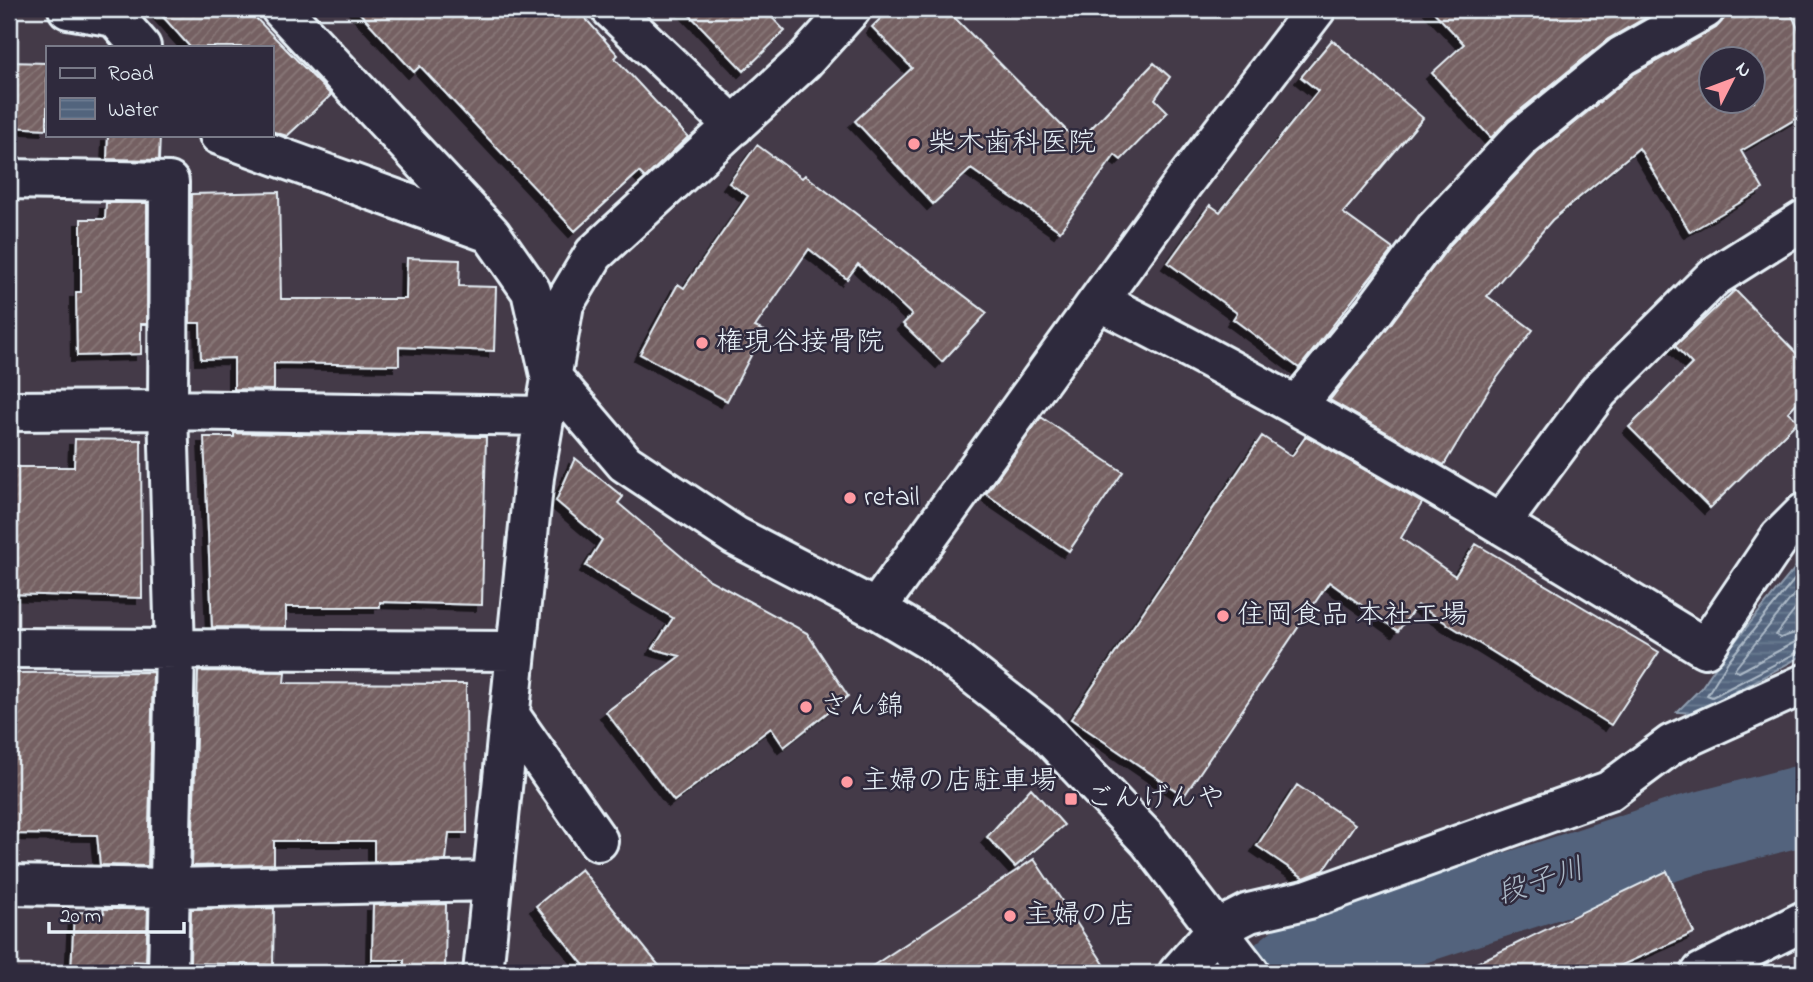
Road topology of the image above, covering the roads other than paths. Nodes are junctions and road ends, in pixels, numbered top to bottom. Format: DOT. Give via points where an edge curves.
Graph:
graph roads {
  1 [pos="68,9"];
  2 [pos="281,9"];
  3 [pos="611,9"];
  4 [pos="851,9"];
  5 [pos="1316,9"];
  6 [pos="1705,9"];
  7 [pos="140,46"];
  8 [pos="734,126"];
  9 [pos="222,136"];
  10 [pos="9,179"];
  11 [pos="1804,220"];
  12 [pos="491,234"];
  13 [pos="1100,302"];
  14 [pos="550,374"];
  15 [pos="1296,406"];
  16 [pos="167,410"];
  17 [pos="9,411"];
  18 [pos="543,416"];
  19 [pos="1804,513"];
  20 [pos="1501,523"];
  21 [pos="876,609"];
  22 [pos="9,648"];
  23 [pos="175,651"];
  24 [pos="514,651"];
  25 [pos="1804,684"];
  26 [pos="511,717"];
  27 [pos="598,841"];
  28 [pos="492,881"];
  29 [pos="9,885"];
  30 [pos="170,888"];
  31 [pos="1804,921"];
  32 [pos="1233,952"];
  33 [pos="168,973"];
  34 [pos="483,973"];
  35 [pos="1178,973"];
  36 [pos="1701,973"];
  1 -- 7 [label="street" via="115,17"];
  2 -- 12 [label="street"];
  3 -- 8 [label="street"];
  4 -- 8 [label="street" via="804,61"];
  5 -- 13 [label="street" via="1184,182"];
  6 -- 15 [label="street" via="1622,56 1522,137 1435,229"];
  8 -- 14 [label="street" via="594,254 564,304"];
  9 -- 12 [label="street"];
  10 -- 16 [label="street" via="169,181"];
  11 -- 20 [label="street" via="1714,277 1599,391"];
  12 -- 14 [label="street" via="531,291"];
  13 -- 15 [label="street"];
  13 -- 21 [label="street"];
  14 -- 18 [label="street"];
  14 -- 21 [label="street" via="625,463 735,536"];
  15 -- 20 [label="street"];
  16 -- 17 [label="street"];
  16 -- 18 [label="street"];
  16 -- 23 [label="street"];
  18 -- 24 [label="street"];
  19 -- 20 [label="street" via="1780,537 1705,648"];
  21 -- 32 [label="street" via="932,642 1044,730 1149,841"];
  22 -- 23 [label="street"];
  23 -- 24 [label="street"];
  23 -- 30 [label="street"];
  24 -- 26 [label="street"];
  25 -- 32 [label="street" via="1672,744 1609,791 1309,899 1249,913"];
  26 -- 27 [label="street"];
  26 -- 28 [label="street"];
  28 -- 30 [label="street"];
  28 -- 34 [label="street"];
  29 -- 30 [label="street"];
  30 -- 33 [label="street"];
  31 -- 36 [label="street"];
  32 -- 35 [label="street"];
}
